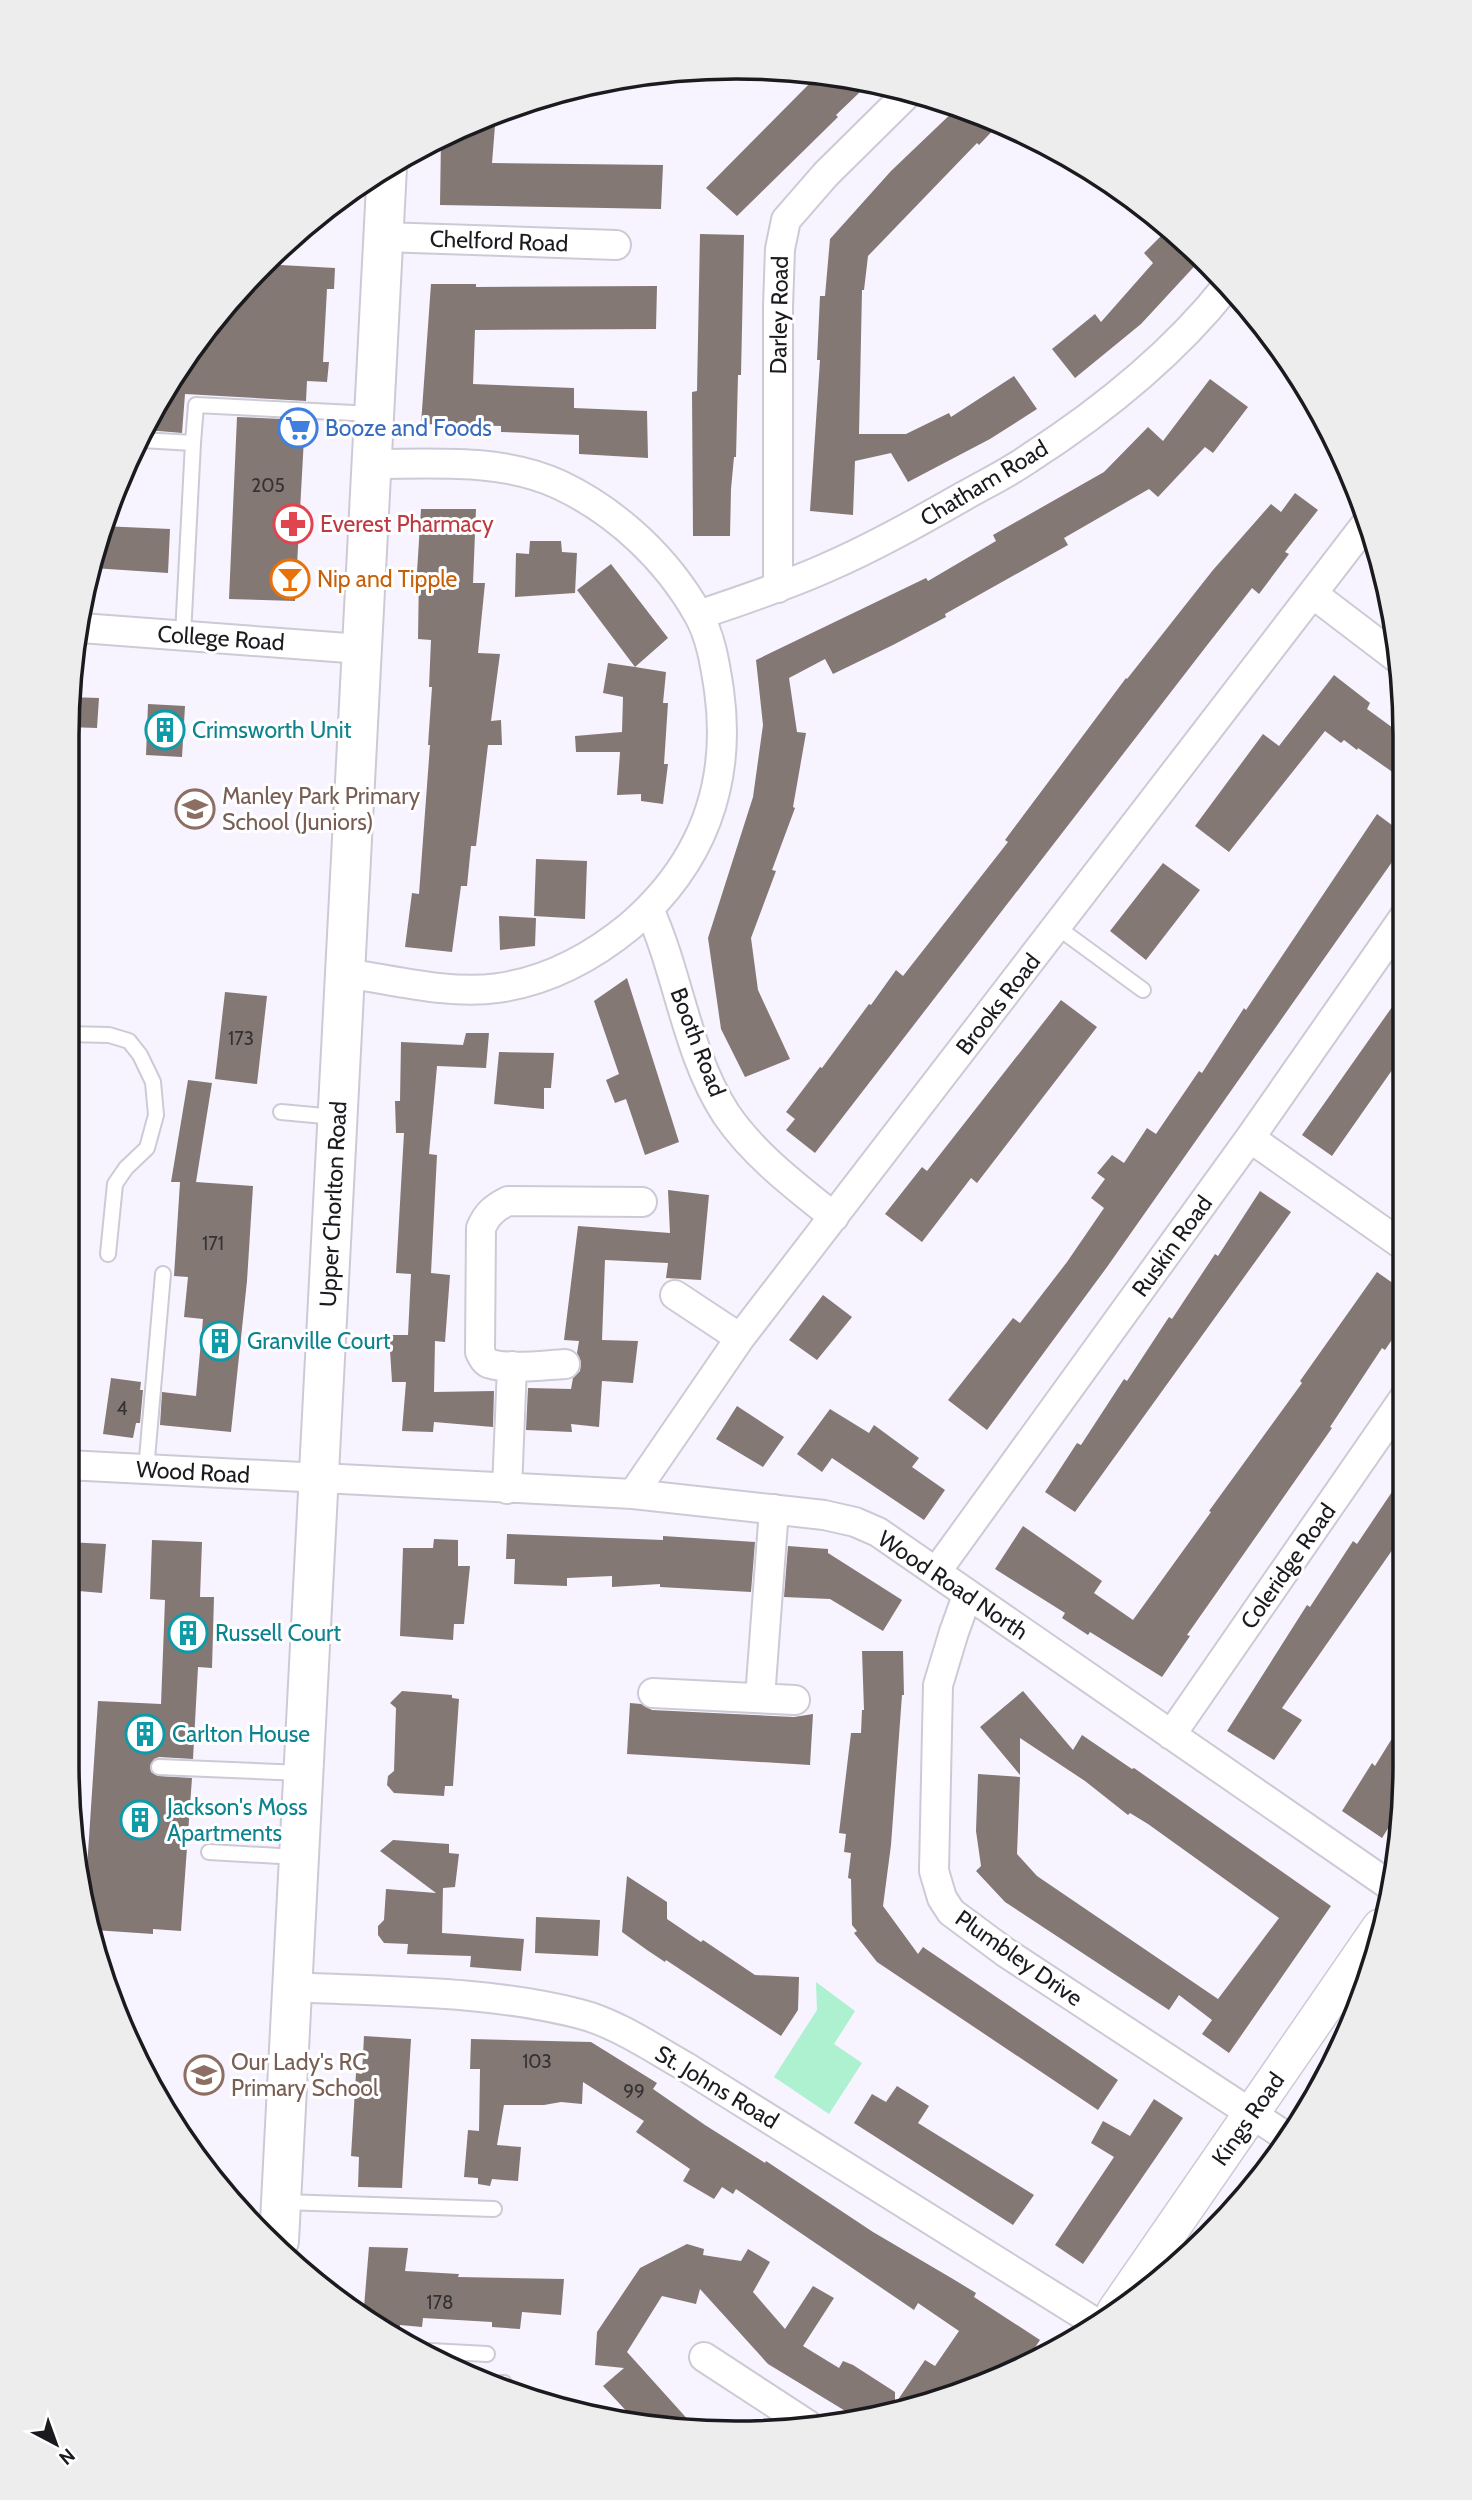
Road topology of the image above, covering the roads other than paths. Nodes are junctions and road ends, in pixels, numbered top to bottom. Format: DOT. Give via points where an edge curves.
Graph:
graph roads {
  1 [pos="901,100"];
  2 [pos="386,180"];
  3 [pos="383,237"];
  4 [pos="616,245"];
  5 [pos="1221,293"];
  6 [pos="374,414"];
  7 [pos="149,440"];
  8 [pos="193,443"];
  9 [pos="372,464"];
  10 [pos="1360,533"];
  11 [pos="778,588"];
  12 [pos="1314,594"];
  13 [pos="699,615"];
  14 [pos="88,628"];
  15 [pos="183,635"];
  16 [pos="361,649"];
  17 [pos="1388,651"];
  18 [pos="649,909"];
  19 [pos="1057,928"];
  20 [pos="1393,933"];
  21 [pos="345,973"];
  22 [pos="1143,990"];
  23 [pos="79,1034"];
  24 [pos="281,1112"];
  25 [pos="338,1118"];
  26 [pos="1250,1138"];
  27 [pos="642,1202"];
  28 [pos="834,1217"];
  29 [pos="1393,1238"];
  30 [pos="108,1254"];
  31 [pos="163,1274"];
  32 [pos="675,1295"];
  33 [pos="740,1338"];
  34 [pos="565,1364"];
  35 [pos="512,1366"];
  36 [pos="1393,1414"];
  37 [pos="79,1466"];
  38 [pos="146,1470"];
  39 [pos="319,1479"];
  40 [pos="507,1489"];
  41 [pos="633,1494"];
  42 [pos="774,1509"];
  43 [pos="936,1572"];
  44 [pos="968,1596"];
  45 [pos="653,1693"];
  46 [pos="760,1698"];
  47 [pos="794,1700"];
  48 [pos="1171,1735"];
  49 [pos="159,1767"];
  50 [pos="303,1773"];
  51 [pos="209,1852"];
  52 [pos="299,1857"];
  53 [pos="1383,1881"];
  54 [pos="1367,1945"];
  55 [pos="292,1987"];
  56 [pos="1252,2113"];
  57 [pos="1280,2132"];
  58 [pos="281,2202"];
  59 [pos="494,2209"];
  60 [pos="279,2236"];
  61 [pos="1130,2289"];
  62 [pos="1088,2318"];
  63 [pos="442,2352"];
  64 [pos="487,2354"];
  65 [pos="704,2357"];
  66 [pos="797,2418"];
  1 -- 11 [label="street, Darley Road" via="786,220 778,307"];
  2 -- 3 [label="main road, Upper Chorlton Road"];
  3 -- 4 [label="street, Chelford Road"];
  3 -- 6 [label="main road, Upper Chorlton Road"];
  5 -- 11 [label="street, Chatham Road" via="1143,372 1028,460 921,521"];
  6 -- 8 [label="lane" via="196,405"];
  6 -- 9 [label="main road, Upper Chorlton Road"];
  7 -- 8 [label="lane"];
  8 -- 15 [label="lane"];
  9 -- 13 [label="street" via="508,468 559,485 628,530 656,557"];
  9 -- 16 [label="main road, Upper Chorlton Road"];
  10 -- 12 [label="street, Brooks Road"];
  11 -- 13 [label="street, Chatham Road"];
  12 -- 17 [label="street"];
  12 -- 19 [label="street, Brooks Road"];
  13 -- 18 [label="street" via="713,653 720,696 724,735 719,776 692,854"];
  14 -- 15 [label="street, College Road"];
  15 -- 16 [label="street, College Road"];
  16 -- 21 [label="main road, Upper Chorlton Road"];
  18 -- 21 [label="street" via="579,962 542,978 497,988 455,989"];
  18 -- 28 [label="street, Booth Road" via="700,1059 726,1113 786,1179"];
  19 -- 22 [label="lane"];
  19 -- 28 [label="street, Brooks Road"];
  20 -- 26 [label="street, Ruskin Road"];
  21 -- 25 [label="main road, Upper Chorlton Road"];
  23 -- 30 [label="lane" via="129,1041 153,1082 156,1115 147,1148 115,1184"];
  24 -- 25 [label="lane"];
  25 -- 39 [label="main road, Upper Chorlton Road"];
  26 -- 29 [label="street"];
  26 -- 43 [label="street, Ruskin Road"];
  27 -- 35 [label="street" via="508,1201 486,1216 481,1228 480,1352 490,1364"];
  28 -- 33 [label="street, Brooks Road"];
  31 -- 38 [label="lane"];
  32 -- 33 [label="street"];
  33 -- 41 [label="street, Brooks Road"];
  34 -- 35 [label="street"];
  35 -- 40 [label="street"];
  36 -- 48 [label="street, Coleridge Road"];
  37 -- 38 [label="street, Wood Road"];
  38 -- 39 [label="street, Wood Road"];
  39 -- 40 [label="street, Wood Road North"];
  39 -- 50 [label="main road, Upper Chorlton Road"];
  40 -- 41 [label="street, Wood Road North"];
  41 -- 42 [label="street, Wood Road North"];
  42 -- 43 [label="street, Wood Road North" via="855,1522 878,1532"];
  42 -- 46 [label="street"];
  43 -- 44 [label="street, Wood Road North"];
  44 -- 48 [label="street, Wood Road North"];
  44 -- 56 [label="street, Plumbley Drive" via="938,1685 934,1871 942,1898 951,1912 1005,1952"];
  45 -- 46 [label="street"];
  46 -- 47 [label="street"];
  48 -- 53 [label="street, Wood Road North"];
  49 -- 50 [label="lane"];
  50 -- 52 [label="main road, Upper Chorlton Road"];
  51 -- 52 [label="lane"];
  52 -- 55 [label="main road, Upper Chorlton Road"];
  54 -- 56 [label="street, Kings Road"];
  55 -- 58 [label="main road, Upper Chorlton Road"];
  55 -- 62 [label="street, St. Johns Road" via="512,2001 583,2014 686,2067"];
  56 -- 57 [label="street, Plumbley Drive"];
  56 -- 61 [label="street, Kings Road"];
  58 -- 59 [label="lane"];
  58 -- 60 [label="main road, Upper Chorlton Road"];
  63 -- 64 [label="lane"];
  65 -- 66 [label="street"];
}
